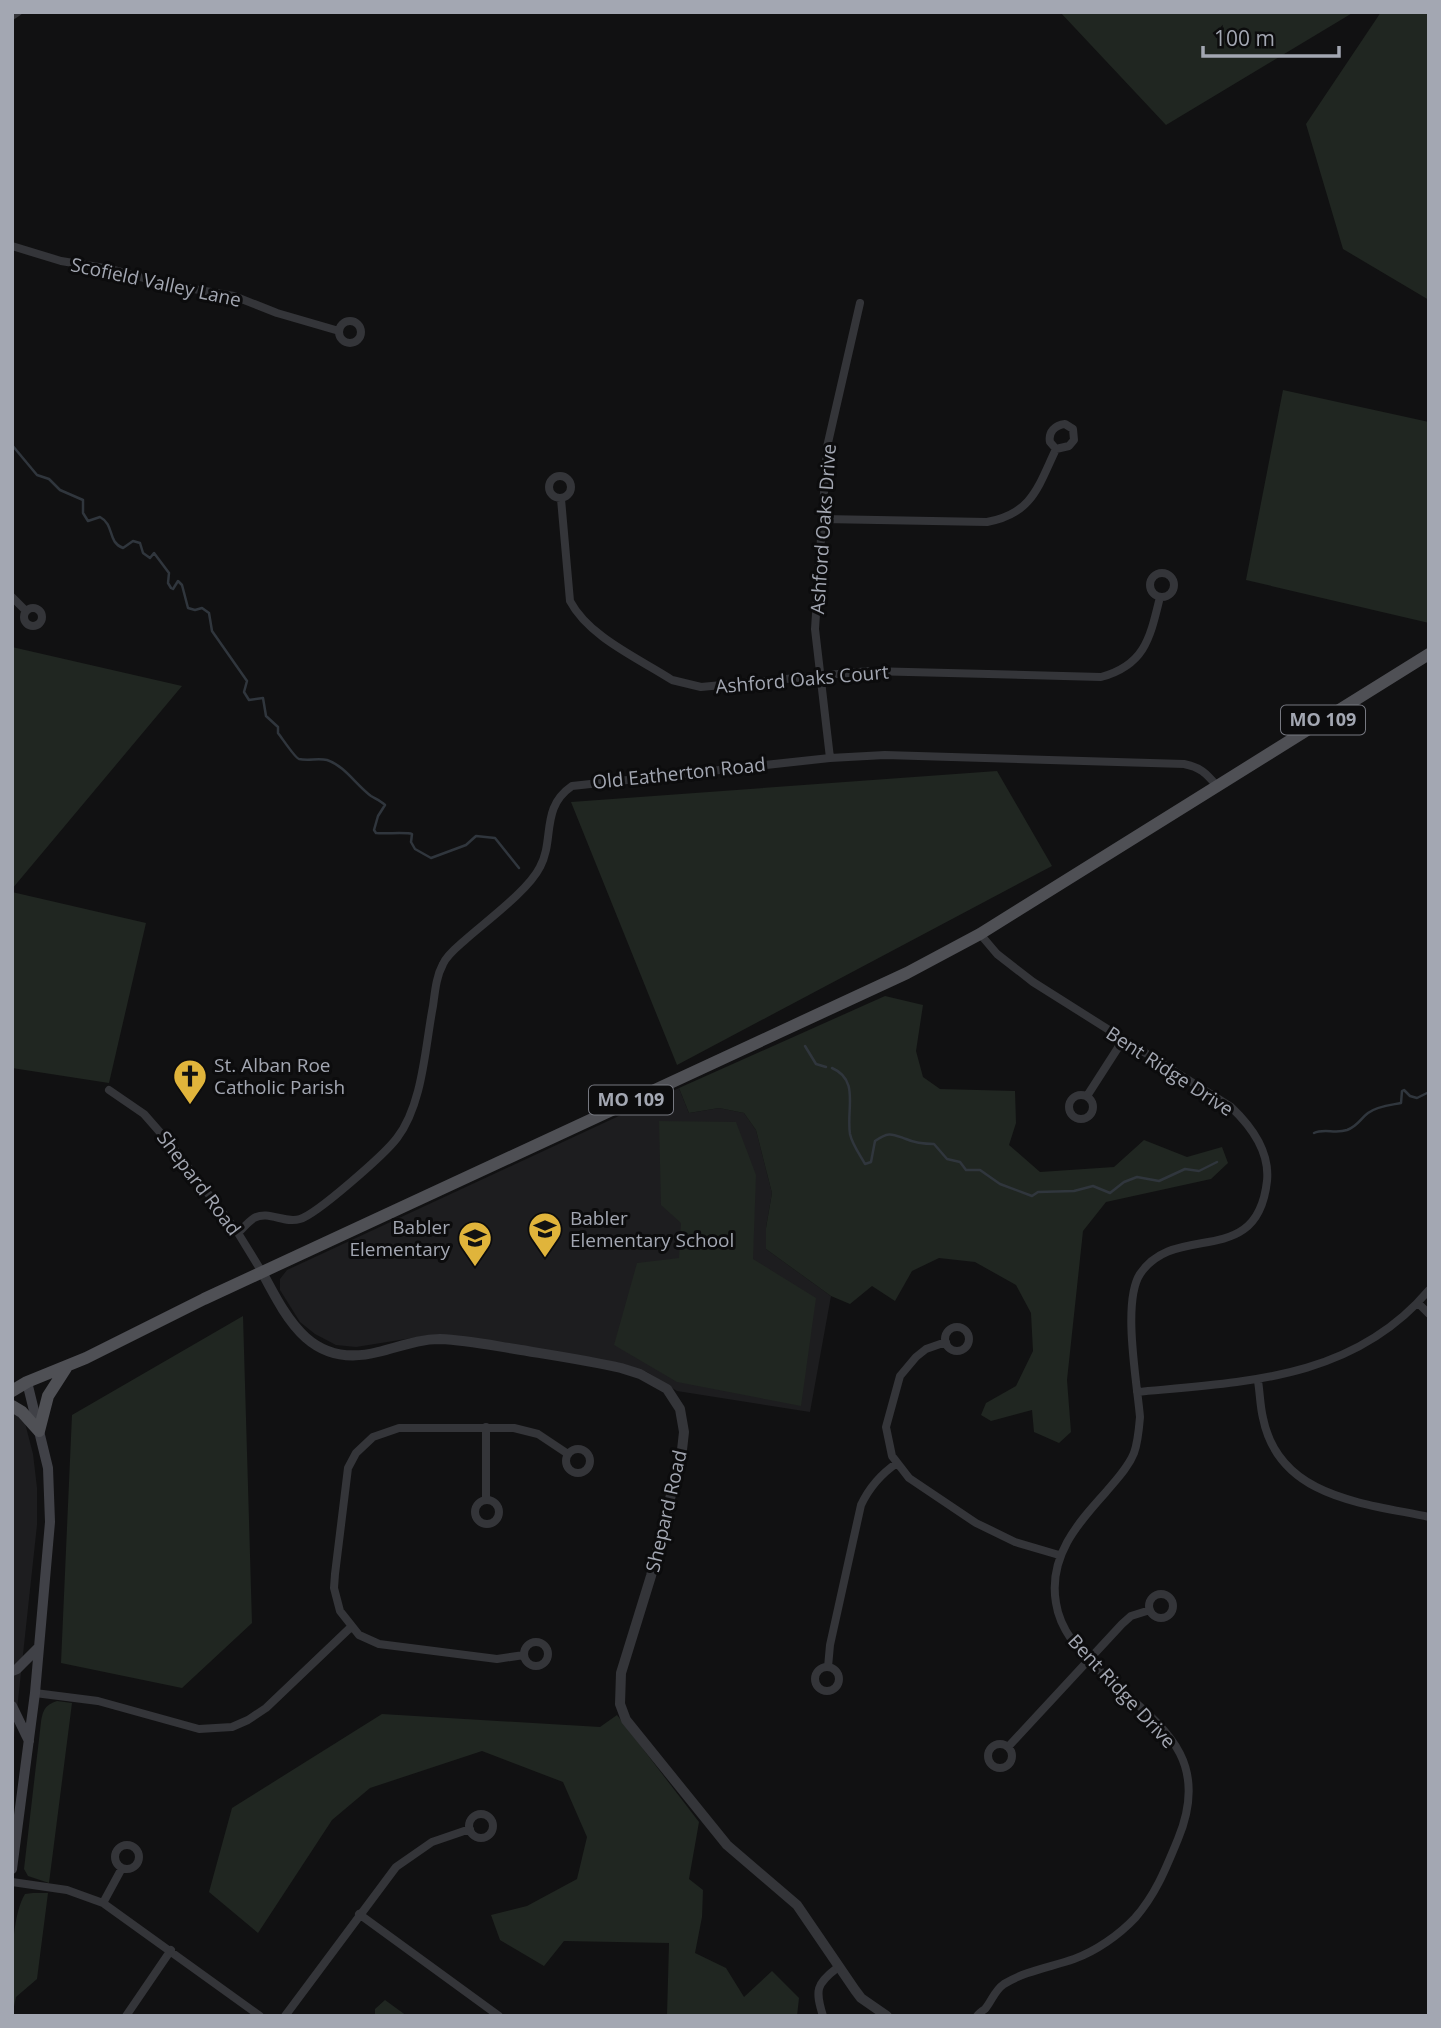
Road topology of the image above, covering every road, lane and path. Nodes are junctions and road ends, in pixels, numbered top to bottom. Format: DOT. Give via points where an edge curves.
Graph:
graph roads {
  1 [pos="18,12"];
  2 [pos="12,16"];
  3 [pos="12,246"];
  4 [pos="860,303"];
  5 [pos="339,331"];
  6 [pos="1056,449"];
  7 [pos="561,499"];
  8 [pos="823,519"];
  9 [pos="12,597"];
  10 [pos="1160,597"];
  11 [pos="25,610"];
  12 [pos="1429,654"];
  13 [pos="819,674"];
  14 [pos="830,758"];
  15 [pos="1217,786"];
  16 [pos="980,934"];
  17 [pos="1123,1040"];
  18 [pos="109,1090"];
  19 [pos="1087,1096"];
  20 [pos="238,1233"];
  21 [pos="262,1272"];
  22 [pos="1429,1290"];
  23 [pos="1418,1303"];
  24 [pos="1429,1314"];
  25 [pos="946,1342"];
  26 [pos="68,1366"];
  27 [pos="12,1380"];
  28 [pos="1258,1381"];
  29 [pos="27,1382"];
  30 [pos="12,1391"];
  31 [pos="1137,1392"];
  32 [pos="12,1406"];
  33 [pos="486,1427"];
  34 [pos="39,1431"];
  35 [pos="568,1454"];
  36 [pos="897,1463"];
  37 [pos="486,1500"];
  38 [pos="1429,1517"];
  39 [pos="1059,1555"];
  40 [pos="1150,1610"];
  41 [pos="351,1627"];
  42 [pos="39,1647"];
  43 [pos="524,1655"];
  44 [pos="1088,1660"];
  45 [pos="828,1667"];
  46 [pos="12,1671"];
  47 [pos="35,1693"];
  48 [pos="12,1706"];
  49 [pos="29,1741"];
  50 [pos="1008,1747"];
  51 [pos="470,1829"];
  52 [pos="122,1868"];
  53 [pos="12,1869"];
  54 [pos="12,1882"];
  55 [pos="103,1903"];
  56 [pos="359,1914"];
  57 [pos="171,1950"];
  58 [pos="837,1968"];
  59 [pos="986,2012"];
  60 [pos="126,2016"];
  61 [pos="260,2016"];
  62 [pos="285,2016"];
  63 [pos="499,2016"];
  64 [pos="823,2016"];
  65 [pos="887,2016"];
  66 [pos="977,2016"];
  1 -- 2 [label="street"];
  3 -- 5 [label="street, Scofield Valley Lane" via="165,285 234,296"];
  4 -- 8 [label="street, Ashford Oaks Drive" via="827,447"];
  6 -- 8 [label="street" via="1030,501 1002,519"];
  7 -- 13 [label="street, Ashford Oaks Court" via="570,601 592,629 685,685"];
  8 -- 13 [label="street, Ashford Oaks Drive" via="815,629"];
  9 -- 11 [label="street"];
  10 -- 13 [label="street, Ashford Oaks Court" via="1140,654 1122,670 1101,677 869,671"];
  12 -- 15 [label="main road, MO 109"];
  13 -- 14 [label="street, Ashford Oaks Drive"];
  14 -- 15 [label="street, Old Eatherton Road" via="885,755 1184,764 1205,772"];
  14 -- 20 [label="street, Old Eatherton Road" via="579,784 563,792 549,818 540,867 526,886 444,962 416,1099 397,1138 352,1181 303,1218 290,1222 265,1215"];
  15 -- 16 [label="main road, MO 109"];
  16 -- 17 [label="street, Bent Ridge Drive" via="1015,970"];
  16 -- 21 [label="main road, MO 109" via="872,990"];
  17 -- 19 [label="street"];
  17 -- 31 [label="street, Bent Ridge Drive" via="1231,1107 1256,1137 1268,1172 1263,1204 1244,1229 1214,1242 1165,1252 1140,1274 1131,1298"];
  18 -- 20 [label="street, Shepard Road" via="156,1126"];
  20 -- 21 [label="street, Shepard Road"];
  21 -- 26 [label="main road, MO 109"];
  21 -- 58 [label="street, Shepard Road" via="295,1329 333,1353 348,1356 413,1342 460,1340 621,1368 667,1389 683,1417 682,1450 621,1673 620,1704 633,1731 720,1838 797,1905"];
  22 -- 23 [label="street"];
  23 -- 24 [label="street"];
  23 -- 28 [label="street" via="1360,1346 1295,1373"];
  25 -- 36 [label="street" via="916,1357 897,1384 886,1427"];
  26 -- 29 [label="main road, MO 109"];
  26 -- 34 [label="main road" via="48,1396"];
  27 -- 29 [label="main road, MO 109"];
  28 -- 31 [label="street"];
  28 -- 38 [label="street" via="1269,1438 1299,1478 1329,1494"];
  29 -- 30 [label="main road, MO 109"];
  29 -- 34 [label="main road"];
  31 -- 39 [label="street, Bent Ridge Drive" via="1139,1430 1133,1454"];
  32 -- 34 [label="main road"];
  33 -- 35 [label="street" via="527,1430"];
  33 -- 37 [label="street"];
  33 -- 41 [label="street" via="391,1429 373,1437 356,1453 346,1476 334,1588 340,1611"];
  34 -- 42 [label="main road" via="47,1468 50,1522"];
  36 -- 39 [label="street" via="909,1478 976,1524"];
  36 -- 45 [label="street" via="868,1490 861,1506"];
  39 -- 44 [label="street, Bent Ridge Drive" via="1056,1604 1070,1639"];
  40 -- 44 [label="street" via="1132,1616"];
  41 -- 43 [label="street" via="368,1640 388,1646 497,1659"];
  41 -- 47 [label="street" via="266,1707 232,1727 199,1729 98,1701"];
  42 -- 46 [label="main road"];
  42 -- 47 [label="main road"];
  44 -- 50 [label="street"];
  44 -- 59 [label="street, Bent Ridge Drive" via="1171,1738 1189,1774 1190,1801 1184,1824 1160,1883 1132,1921 1083,1955 1004,1984 990,1998"];
  47 -- 49 [label="main road"];
  48 -- 49 [label="main road"];
  49 -- 53 [label="main road"];
  51 -- 56 [label="street" via="409,1856"];
  52 -- 55 [label="street"];
  54 -- 55 [label="street" via="67,1890"];
  55 -- 57 [label="street"];
  56 -- 62 [label="street"];
  56 -- 63 [label="street"];
  57 -- 60 [label="street"];
  57 -- 61 [label="street"];
  58 -- 64 [label="street" via="818,1989"];
  58 -- 65 [label="street, Shepard Road" via="861,1998"];
  59 -- 66 [label="street, Bent Ridge Drive"];
}
